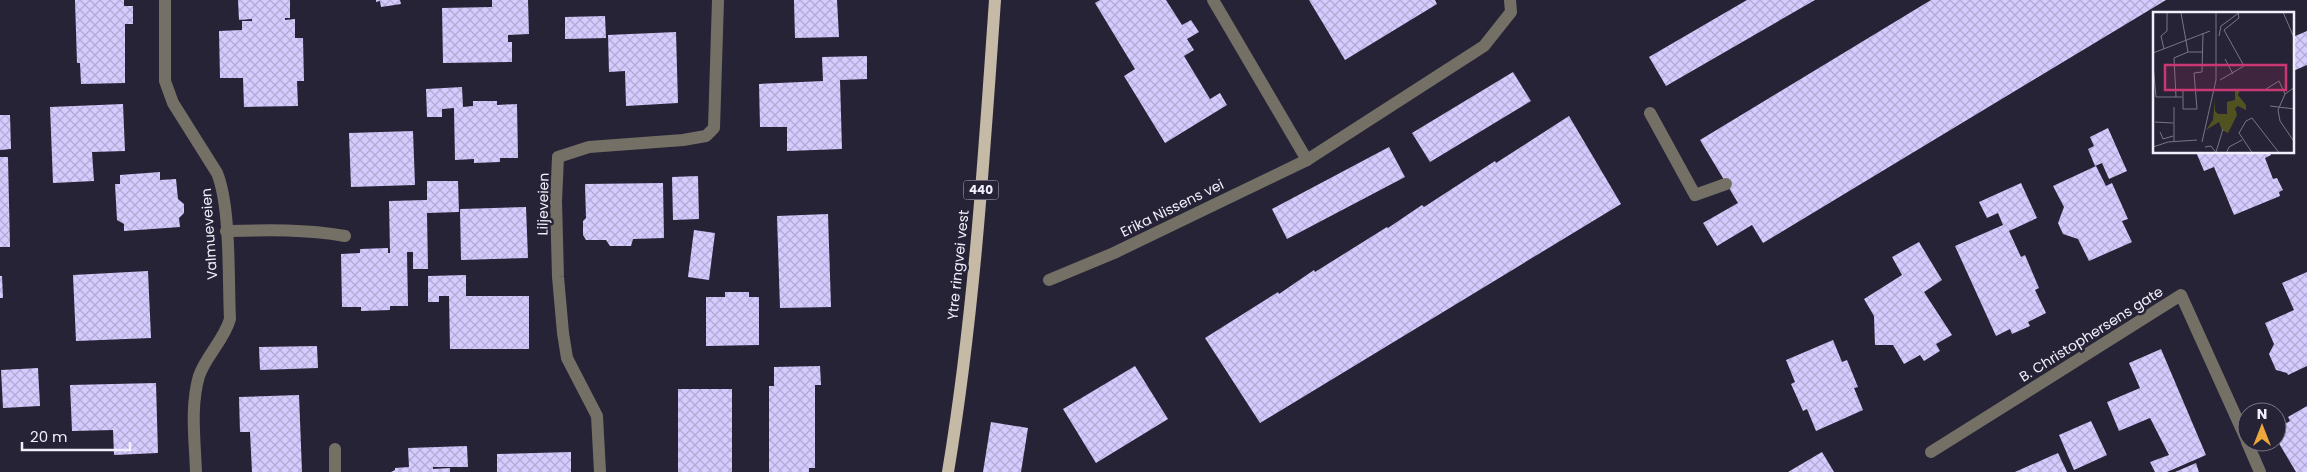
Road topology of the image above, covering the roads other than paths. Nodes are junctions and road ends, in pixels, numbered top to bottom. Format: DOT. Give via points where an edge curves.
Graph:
graph roads {
  1 [pos="165,0"];
  2 [pos="718,0"];
  3 [pos="995,0"];
  4 [pos="1213,0"];
  5 [pos="1510,0"];
  6 [pos="1650,113"];
  7 [pos="1307,160"];
  8 [pos="1726,184"];
  9 [pos="226,231"];
  10 [pos="345,236"];
  11 [pos="1049,280"];
  12 [pos="2237,420"];
  13 [pos="335,449"];
  14 [pos="1931,452"];
  15 [pos="2251,452"];
  16 [pos="196,472"];
  17 [pos="335,472"];
  18 [pos="600,472"];
  19 [pos="948,472"];
  20 [pos="2260,472"];
  1 -- 9 [label="street, Valmueveien" via="165,81 173,102 218,173"];
  2 -- 18 [label="street, Liljeveien" via="714,128 706,136 589,147 558,157 558,277 563,333 567,358 597,416"];
  3 -- 19 [label="main road, Ytre ringvei vest / 440" via="972,285"];
  4 -- 7 [label="street"];
  5 -- 7 [label="street, Erika Nissens vei" via="1511,12 1484,46"];
  6 -- 8 [label="street" via="1695,195"];
  7 -- 11 [label="street, Erika Nissens vei" via="1114,253"];
  9 -- 10 [label="street" via="280,229"];
  9 -- 16 [label="street, Valmueveien" via="230,319 200,375 196,392"];
  12 -- 14 [label="street, B. Christophersens gate" via="2181,295"];
  13 -- 17 [label="street"];
  15 -- 20 [label="street, B. Christophersens gate"];
}
